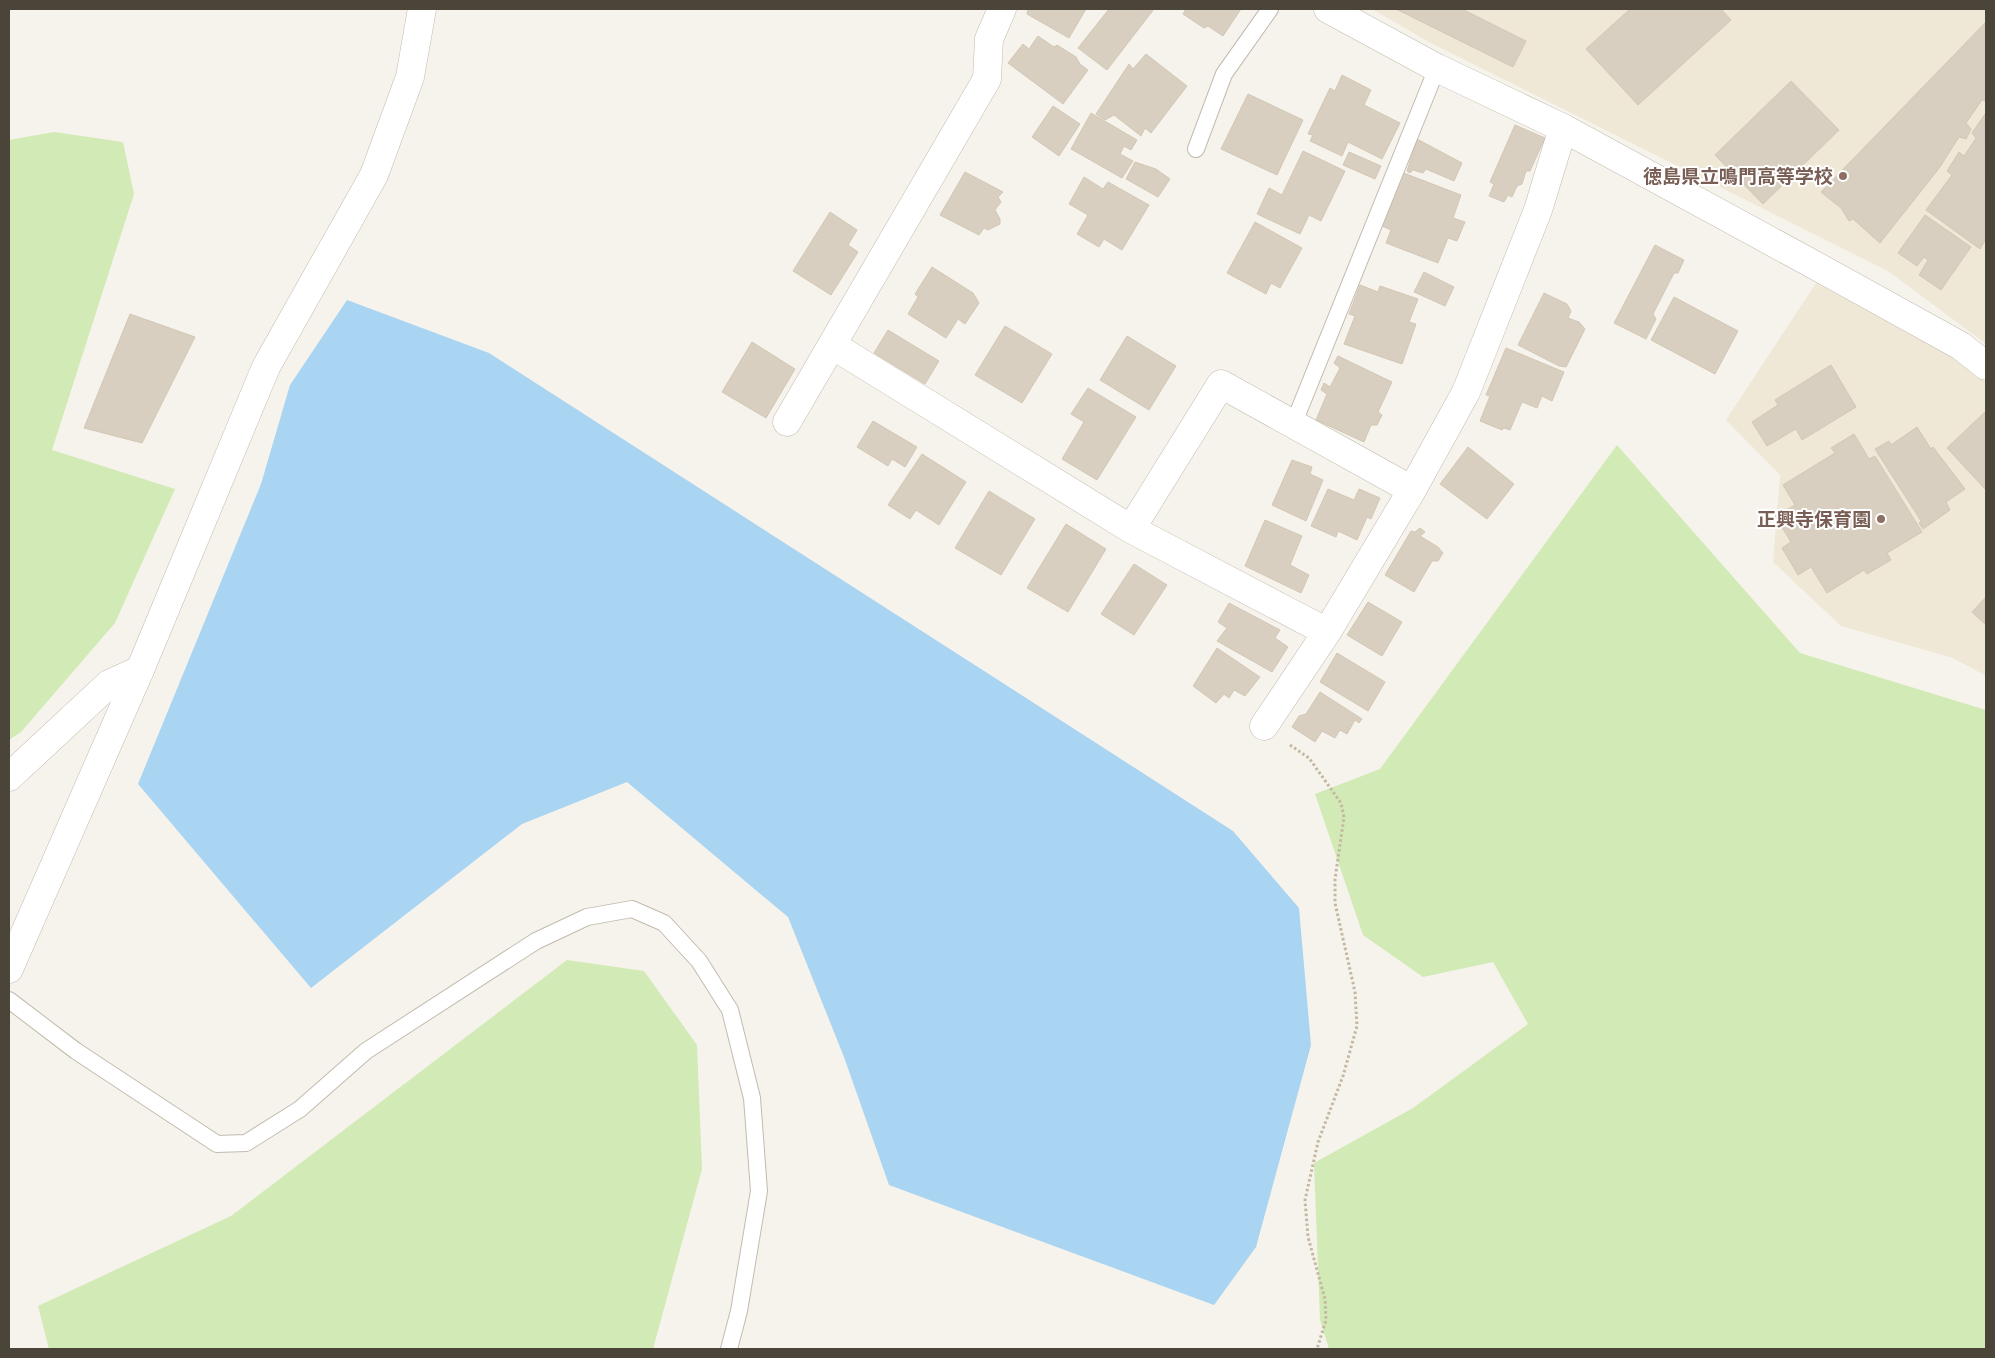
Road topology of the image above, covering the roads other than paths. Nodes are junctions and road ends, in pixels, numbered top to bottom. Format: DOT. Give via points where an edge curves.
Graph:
graph roads {
  1 [pos="422,9"];
  2 [pos="1002,9"];
  3 [pos="1270,9"];
  4 [pos="1328,9"];
  5 [pos="1437,68"];
  6 [pos="1563,128"];
  7 [pos="1196,149"];
  8 [pos="832,345"];
  9 [pos="1986,366"];
  10 [pos="787,422"];
  11 [pos="1293,424"];
  12 [pos="1412,490"];
  13 [pos="1131,529"];
  14 [pos="1327,632"];
  15 [pos="140,670"];
  16 [pos="1264,726"];
  17 [pos="9,777"];
  18 [pos="9,969"];
  19 [pos="9,1000"];
  20 [pos="729,1349"];
  1 -- 15 [label="street" via="410,77 374,175 266,367"];
  2 -- 8 [label="street" via="989,39 987,79"];
  3 -- 7 [label="lane" via="1224,74"];
  4 -- 5 [label="street"];
  5 -- 6 [label="street"];
  5 -- 11 [label="lane"];
  6 -- 9 [label="street" via="1953,341"];
  6 -- 12 [label="street" via="1538,210 1466,392"];
  8 -- 10 [label="street"];
  8 -- 13 [label="street"];
  11 -- 12 [label="street"];
  11 -- 13 [label="street" via="1221,384"];
  12 -- 14 [label="street"];
  13 -- 14 [label="street"];
  14 -- 16 [label="street"];
  15 -- 17 [label="street" via="109,684"];
  15 -- 18 [label="street"];
  19 -- 20 [label="lane" via="91,1061 217,1144 246,1143 300,1109 366,1051 536,941 588,917 632,909 664,923 699,961 730,1010 752,1098 759,1191 739,1312"];
}
